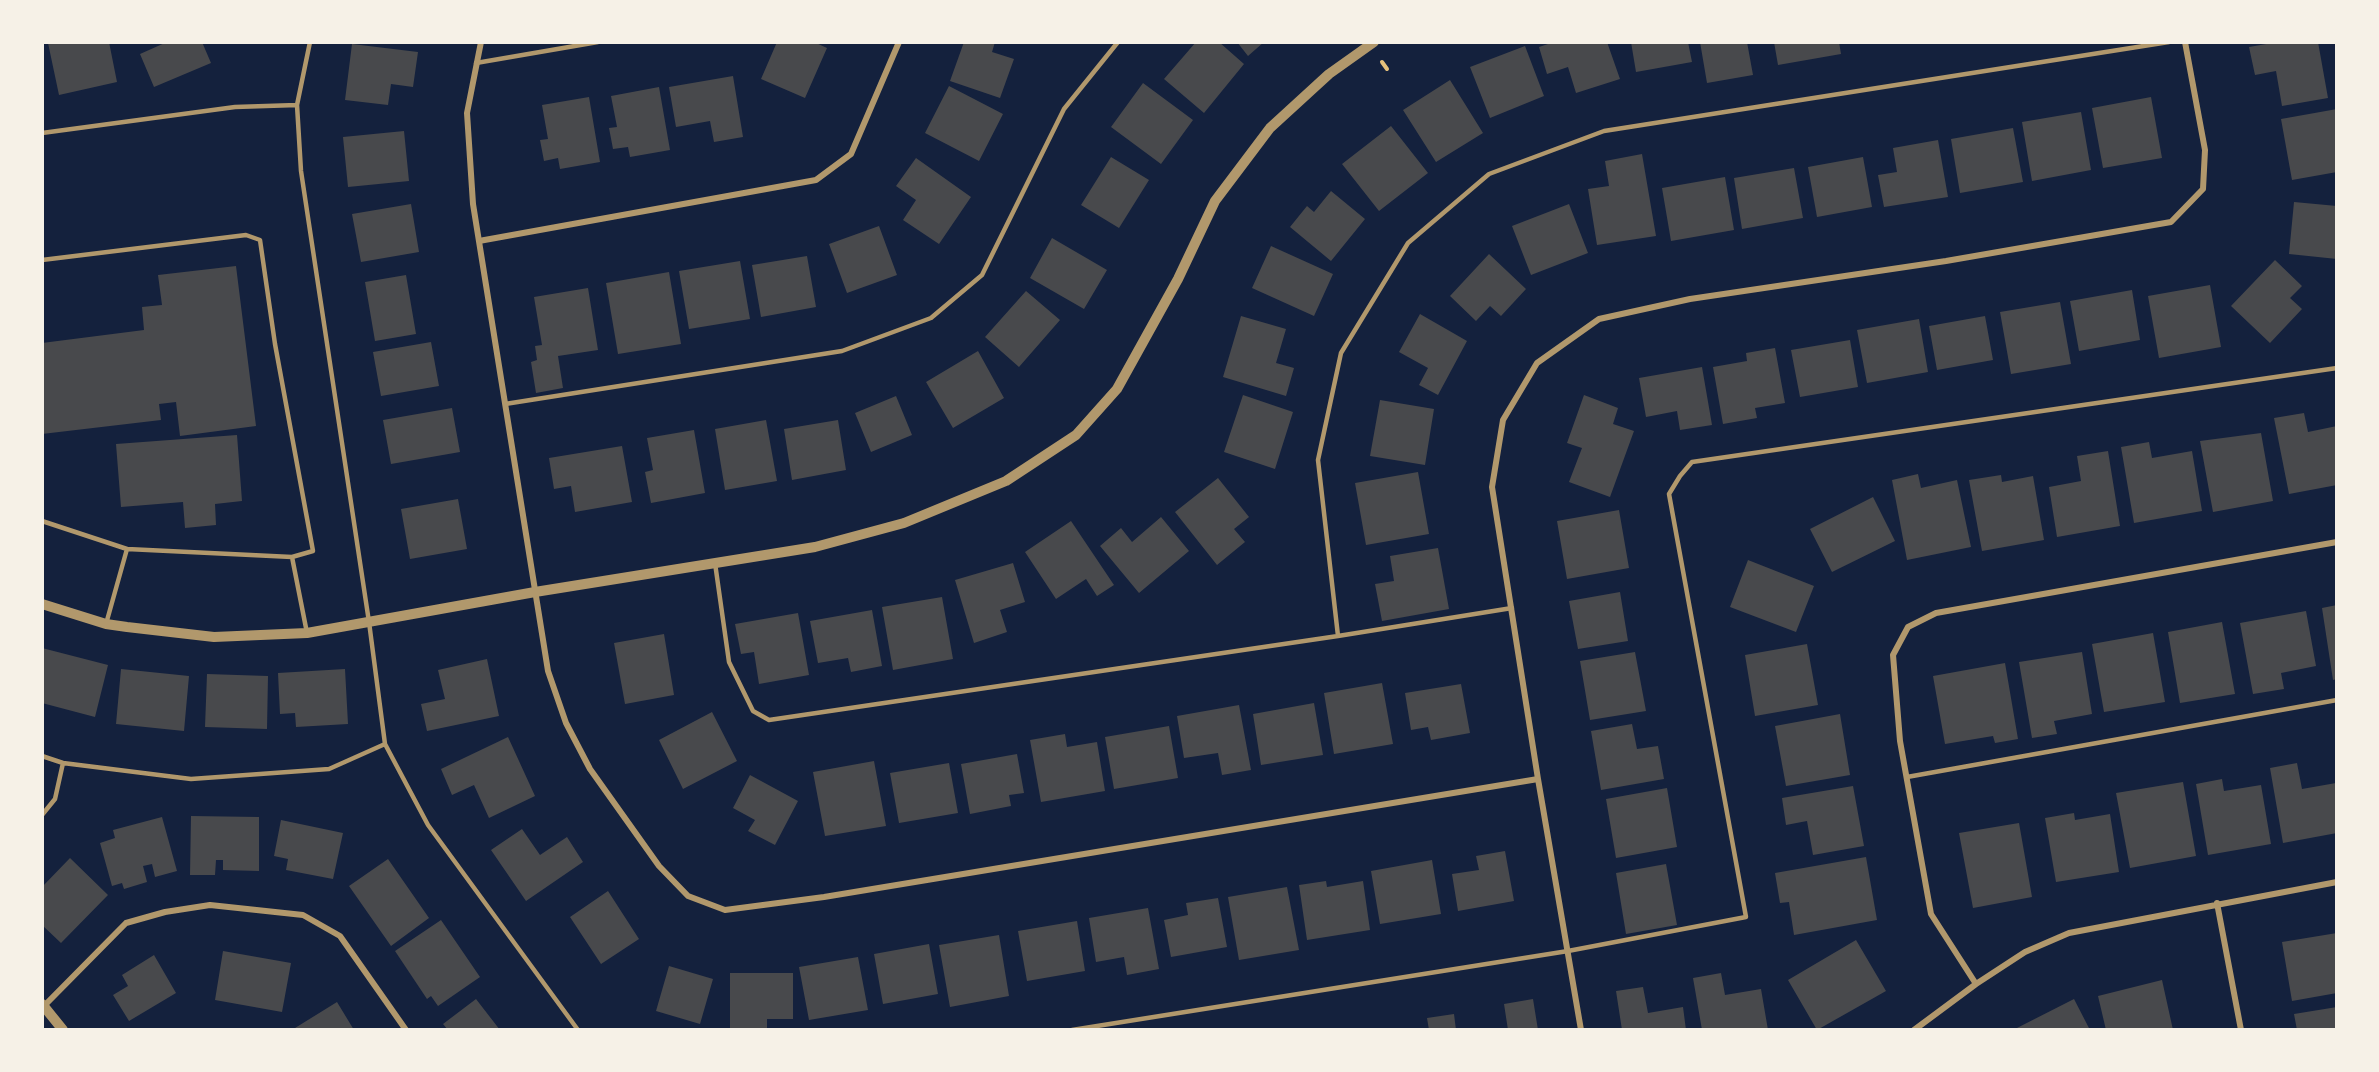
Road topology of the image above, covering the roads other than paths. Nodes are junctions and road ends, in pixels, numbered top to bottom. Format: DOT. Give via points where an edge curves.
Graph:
graph roads {
  1 [pos="310,42"];
  2 [pos="481,42"];
  3 [pos="598,42"];
  4 [pos="899,42"];
  5 [pos="1118,42"];
  6 [pos="1374,42"];
  7 [pos="2169,42"];
  8 [pos="2185,42"];
  9 [pos="476,63"];
  10 [pos="297,105"];
  11 [pos="42,134"];
  12 [pos="478,241"];
  13 [pos="42,260"];
  14 [pos="2337,368"];
  15 [pos="505,404"];
  16 [pos="42,520"];
  17 [pos="2337,542"];
  18 [pos="127,549"];
  19 [pos="292,557"];
  20 [pos="715,563"];
  21 [pos="535,592"];
  22 [pos="42,604"];
  23 [pos="1512,608"];
  24 [pos="369,622"];
  25 [pos="106,624"];
  26 [pos="307,633"];
  27 [pos="1338,636"];
  28 [pos="2337,700"];
  29 [pos="385,744"];
  30 [pos="42,756"];
  31 [pos="63,763"];
  32 [pos="1907,777"];
  33 [pos="1538,779"];
  34 [pos="42,815"];
  35 [pos="2337,882"];
  36 [pos="2217,903"];
  37 [pos="1568,951"];
  38 [pos="1976,984"];
  39 [pos="43,1005"];
  40 [pos="63,1030"];
  41 [pos="406,1030"];
  42 [pos="578,1030"];
  43 [pos="1072,1030"];
  44 [pos="1581,1030"];
  45 [pos="1914,1030"];
  46 [pos="2241,1030"];
  1 -- 10 [label="lane"];
  2 -- 9 [label="street"];
  3 -- 9 [label="lane"];
  4 -- 12 [label="street" via="851,154 816,180"];
  5 -- 15 [label="lane" via="1064,109 982,275 931,318 842,351"];
  6 -- 20 [label="street" via="1329,74 1270,128 1215,201 1178,279 1117,389 1076,435 1006,481 904,523 815,547"];
  7 -- 27 [label="lane" via="1604,131 1489,174 1408,243 1341,353 1318,460"];
  8 -- 23 [label="street" via="2205,150 2203,189 2170,222 1946,261 1690,299 1599,319 1537,363 1503,420 1492,487"];
  9 -- 12 [label="street" via="467,113"];
  10 -- 11 [label="lane" via="235,107"];
  10 -- 24 [label="lane" via="301,171"];
  12 -- 15 [label="street"];
  13 -- 19 [label="lane" via="246,235 260,240 313,551"];
  14 -- 37 [label="lane" via="1692,462 1670,494 1746,917"];
  15 -- 21 [label="street"];
  16 -- 18 [label="lane"];
  17 -- 32 [label="street" via="1936,613 1908,627 1893,655"];
  18 -- 19 [label="lane"];
  18 -- 25 [label="lane"];
  19 -- 26 [label="lane"];
  20 -- 21 [label="street"];
  20 -- 27 [label="lane" via="729,662 753,711 769,720"];
  21 -- 24 [label="street"];
  21 -- 33 [label="street" via="548,671 566,723 590,769 659,866 688,896 725,910"];
  22 -- 25 [label="street"];
  23 -- 27 [label="lane"];
  23 -- 33 [label="street"];
  24 -- 26 [label="street"];
  24 -- 29 [label="lane"];
  25 -- 26 [label="street" via="214,637"];
  28 -- 32 [label="lane"];
  29 -- 31 [label="lane" via="329,769 191,779"];
  29 -- 42 [label="lane" via="428,825"];
  30 -- 31 [label="lane"];
  31 -- 34 [label="lane" via="55,799"];
  32 -- 38 [label="street" via="1931,915"];
  33 -- 37 [label="street"];
  35 -- 36 [label="street"];
  36 -- 38 [label="street" via="2069,933 2025,952"];
  36 -- 46 [label="street"];
  37 -- 43 [label="lane"];
  37 -- 44 [label="street"];
  38 -- 45 [label="street"];
  39 -- 40 [label="street"];
  39 -- 41 [label="street" via="126,923 165,912 210,906 303,915 340,936"];
}
